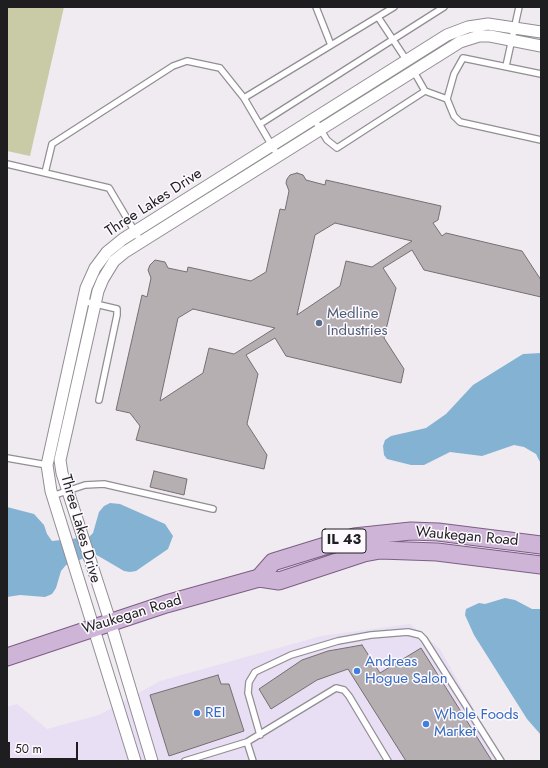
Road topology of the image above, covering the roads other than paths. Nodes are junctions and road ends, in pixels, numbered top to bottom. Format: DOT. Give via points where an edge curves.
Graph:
graph roads {
  1 [pos="316,7"];
  2 [pos="394,7"];
  3 [pos="444,7"];
  4 [pos="519,7"];
  5 [pos="378,16"];
  6 [pos="515,27"];
  7 [pos="541,32"];
  8 [pos="511,39"];
  9 [pos="392,40"];
  10 [pos="331,45"];
  11 [pos="541,46"];
  12 [pos="407,60"];
  13 [pos="506,66"];
  14 [pos="413,71"];
  15 [pos="541,74"];
  16 [pos="425,91"];
  17 [pos="244,98"];
  18 [pos="447,98"];
  19 [pos="314,119"];
  20 [pos="260,124"];
  21 [pos="320,129"];
  22 [pos="541,140"];
  23 [pos="272,145"];
  24 [pos="278,156"];
  25 [pos="7,164"];
  26 [pos="45,173"];
  27 [pos="134,232"];
  28 [pos="141,242"];
  29 [pos="83,301"];
  30 [pos="95,303"];
  31 [pos="99,400"];
  32 [pos="7,458"];
  33 [pos="47,465"];
  34 [pos="68,491"];
  35 [pos="52,496"];
  36 [pos="213,508"];
  37 [pos="541,544"];
  38 [pos="541,565"];
  39 [pos="259,578"];
  40 [pos="110,622"];
  41 [pos="93,627"];
  42 [pos="7,657"];
  43 [pos="260,735"];
  44 [pos="247,742"];
  45 [pos="135,761"];
  46 [pos="152,761"];
  47 [pos="185,761"];
  48 [pos="253,761"];
  49 [pos="388,761"];
  50 [pos="501,761"];
  1 -- 10 [label="lane"];
  2 -- 5 [label="lane"];
  3 -- 9 [label="lane"];
  4 -- 6 [label="lane"];
  5 -- 9 [label="lane"];
  5 -- 10 [label="lane"];
  6 -- 7 [label="street, Three Lakes Drive"];
  6 -- 8 [label="lane"];
  6 -- 12 [label="street, Three Lakes Drive" via="488,24 468,27 448,35"];
  8 -- 11 [label="street, Three Lakes Drive"];
  8 -- 13 [label="lane"];
  8 -- 14 [label="street, Three Lakes Drive" via="490,36 470,39"];
  9 -- 12 [label="lane"];
  9 -- 20 [label="lane"];
  10 -- 17 [label="lane"];
  12 -- 14 [label="lane"];
  12 -- 19 [label="street, Three Lakes Drive"];
  13 -- 15 [label="lane"];
  13 -- 18 [label="lane" via="463,58 454,74"];
  14 -- 16 [label="lane"];
  14 -- 21 [label="street, Three Lakes Drive"];
  16 -- 18 [label="lane"];
  16 -- 21 [label="lane" via="337,148"];
  17 -- 20 [label="lane"];
  17 -- 26 [label="lane" via="220,68 187,61 173,66 52,144"];
  18 -- 22 [label="lane" via="454,116 460,122"];
  19 -- 21 [label="lane"];
  19 -- 23 [label="street, Three Lakes Drive"];
  20 -- 23 [label="lane"];
  21 -- 24 [label="street, Three Lakes Drive"];
  23 -- 24 [label="lane"];
  23 -- 27 [label="street, Three Lakes Drive"];
  24 -- 28 [label="street, Three Lakes Drive"];
  25 -- 26 [label="lane"];
  26 -- 27 [label="lane" via="109,188"];
  27 -- 28 [label="lane"];
  27 -- 29 [label="street, Three Lakes Drive" via="123,238 100,261 90,276"];
  28 -- 30 [label="street, Three Lakes Drive" via="114,261 103,278"];
  29 -- 30 [label="lane"];
  29 -- 33 [label="street, Three Lakes Drive"];
  30 -- 31 [label="lane" via="117,309"];
  30 -- 34 [label="street, Three Lakes Drive" via="61,453 62,473"];
  32 -- 33 [label="lane"];
  33 -- 35 [label="street, Three Lakes Drive"];
  34 -- 35 [label="lane"];
  34 -- 36 [label="lane" via="85,485 104,484"];
  34 -- 40 [label="street, Three Lakes Drive"];
  35 -- 41 [label="street, Three Lakes Drive"];
  37 -- 39 [label="main road, Waukegan Road / IL 43" via="438,532 411,531 354,537 274,562"];
  38 -- 39 [label="main road, Waukegan Road / IL 43" via="458,554 380,550 279,581"];
  39 -- 40 [label="main road, Waukegan Road / IL 43"];
  40 -- 41 [label="main road, Waukegan Road / IL 43"];
  40 -- 46 [label="street, Three Lakes Drive"];
  41 -- 42 [label="main road, Waukegan Road / IL 43"];
  41 -- 45 [label="street, Three Lakes Drive"];
  43 -- 44 [label="lane"];
  43 -- 49 [label="lane" via="329,690 341,688"];
  43 -- 50 [label="lane" via="248,693 249,682 255,672 291,655 338,641 408,632 420,635 424,639"];
  44 -- 47 [label="lane"];
  44 -- 48 [label="lane"];
}
